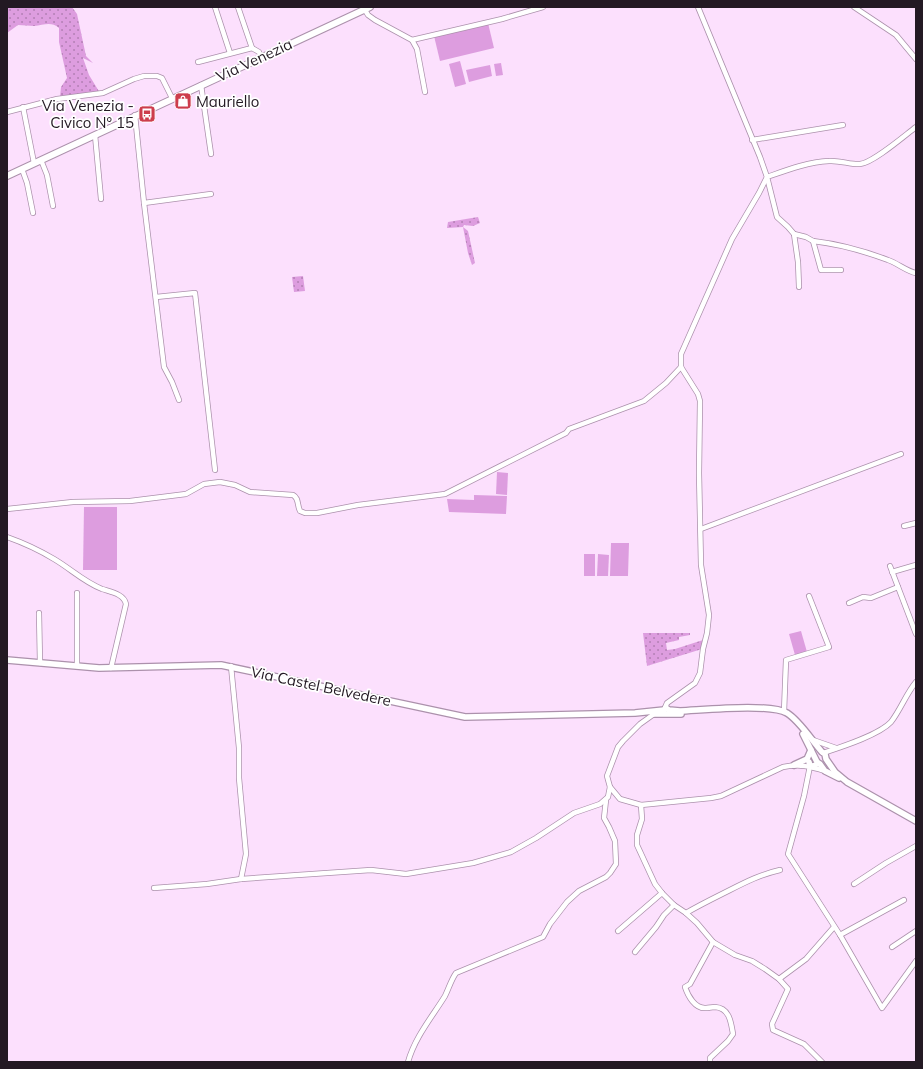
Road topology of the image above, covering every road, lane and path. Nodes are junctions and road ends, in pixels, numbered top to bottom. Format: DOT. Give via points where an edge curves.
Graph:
graph roads {
  1 [pos="215,7"];
  2 [pos="238,7"];
  3 [pos="543,7"];
  4 [pos="698,7"];
  5 [pos="854,7"];
  6 [pos="364,9"];
  7 [pos="412,40"];
  8 [pos="252,48"];
  9 [pos="230,53"];
  10 [pos="261,57"];
  11 [pos="916,59"];
  12 [pos="198,62"];
  13 [pos="201,85"];
  14 [pos="425,92"];
  15 [pos="172,98"];
  16 [pos="23,107"];
  17 [pos="7,112"];
  18 [pos="135,116"];
  19 [pos="843,125"];
  20 [pos="916,127"];
  21 [pos="95,135"];
  22 [pos="752,140"];
  23 [pos="211,154"];
  24 [pos="41,160"];
  25 [pos="34,163"];
  26 [pos="22,169"];
  27 [pos="7,176"];
  28 [pos="767,177"];
  29 [pos="211,194"];
  30 [pos="101,199"];
  31 [pos="144,204"];
  32 [pos="53,206"];
  33 [pos="33,213"];
  34 [pos="794,234"];
  35 [pos="813,241"];
  36 [pos="841,270"];
  37 [pos="916,273"];
  38 [pos="799,287"];
  39 [pos="156,297"];
  40 [pos="681,367"];
  41 [pos="178,400"];
  42 [pos="901,454"];
  43 [pos="215,470"];
  44 [pos="7,509"];
  45 [pos="916,523"];
  46 [pos="904,526"];
  47 [pos="701,529"];
  48 [pos="7,537"];
  49 [pos="916,565"];
  50 [pos="890,566"];
  51 [pos="892,572"];
  52 [pos="898,587"];
  53 [pos="76,593"];
  54 [pos="809,596"];
  55 [pos="849,603"];
  56 [pos="39,613"];
  57 [pos="916,634"];
  58 [pos="7,660"];
  59 [pos="40,663"];
  60 [pos="77,666"];
  61 [pos="231,666"];
  62 [pos="112,668"];
  63 [pos="916,682"];
  64 [pos="673,699"];
  65 [pos="668,711"];
  66 [pos="784,712"];
  67 [pos="635,713"];
  68 [pos="654,714"];
  69 [pos="812,740"];
  70 [pos="836,748"];
  71 [pos="811,750"];
  72 [pos="825,755"];
  73 [pos="815,757"];
  74 [pos="810,764"];
  75 [pos="820,764"];
  76 [pos="794,765"];
  77 [pos="825,771"];
  78 [pos="847,782"];
  79 [pos="610,787"];
  80 [pos="606,798"];
  81 [pos="641,805"];
  82 [pos="916,821"];
  83 [pos="916,846"];
  84 [pos="780,870"];
  85 [pos="241,879"];
  86 [pos="854,884"];
  87 [pos="154,888"];
  88 [pos="662,893"];
  89 [pos="904,900"];
  90 [pos="674,905"];
  91 [pos="686,913"];
  92 [pos="834,927"];
  93 [pos="618,931"];
  94 [pos="916,931"];
  95 [pos="840,935"];
  96 [pos="713,942"];
  97 [pos="892,947"];
  98 [pos="635,952"];
  99 [pos="916,961"];
  100 [pos="779,979"];
  101 [pos="408,1062"];
  102 [pos="710,1062"];
  103 [pos="822,1062"];
  1 -- 9 [label="street"];
  2 -- 8 [label="street"];
  3 -- 7 [label="street"];
  4 -- 22 [label="street"];
  5 -- 11 [label="street" via="896,35"];
  6 -- 7 [label="street" via="375,20"];
  6 -- 10 [label="main road, Via Venezia"];
  7 -- 14 [label="street" via="417,49"];
  8 -- 9 [label="street"];
  8 -- 10 [label="street"];
  9 -- 12 [label="street"];
  10 -- 13 [label="main road, Via Venezia"];
  13 -- 15 [label="main road, Via Venezia"];
  13 -- 23 [label="street"];
  15 -- 16 [label="street" via="162,78 151,75 134,79 103,94 57,99"];
  15 -- 18 [label="main road, Via Venezia"];
  16 -- 17 [label="street"];
  16 -- 25 [label="street"];
  18 -- 21 [label="main road, Via Venezia"];
  18 -- 31 [label="street"];
  19 -- 22 [label="street"];
  20 -- 28 [label="street" via="874,158 860,164 828,161 792,168"];
  21 -- 24 [label="main road, Via Venezia"];
  21 -- 30 [label="street"];
  22 -- 28 [label="street"];
  24 -- 25 [label="main road, Via Venezia"];
  24 -- 32 [label="street" via="48,175"];
  25 -- 26 [label="main road, Via Venezia"];
  26 -- 27 [label="main road, Via Venezia"];
  26 -- 33 [label="street"];
  28 -- 34 [label="street" via="776,218"];
  28 -- 40 [label="street" via="722,260 684,345"];
  29 -- 31 [label="street"];
  31 -- 39 [label="street"];
  34 -- 35 [label="street"];
  34 -- 38 [label="street"];
  35 -- 36 [label="street" via="821,270"];
  35 -- 37 [label="street" via="863,252"];
  39 -- 41 [label="street" via="164,367"];
  39 -- 43 [label="street" via="195,293"];
  40 -- 44 [label="street" via="644,401 569,429 566,433 445,494 304,513 300,511 296,496 250,492 220,482 204,484 186,494 130,501 73,502"];
  40 -- 47 [label="street" via="700,401"];
  42 -- 47 [label="street"];
  45 -- 46 [label="street"];
  47 -- 64 [label="street" via="701,565 709,615 707,633 702,649 700,673 695,683"];
  48 -- 62 [label="street" via="36,549 87,582 125,600"];
  49 -- 51 [label="street"];
  50 -- 51 [label="street"];
  51 -- 52 [label="street"];
  52 -- 55 [label="street"];
  52 -- 57 [label="street"];
  53 -- 60 [label="street"];
  54 -- 66 [label="street" via="829,647 786,660"];
  56 -- 59 [label="street"];
  58 -- 59 [label="street, Via Castel Belvedere"];
  59 -- 60 [label="street, Via Castel Belvedere"];
  60 -- 62 [label="street, Via Castel Belvedere"];
  61 -- 62 [label="street, Via Castel Belvedere" via="208,664"];
  61 -- 67 [label="street, Via Castel Belvedere" via="465,717"];
  61 -- 85 [label="street" via="246,854"];
  63 -- 70 [label="street" via="890,723 870,736"];
  64 -- 65 [label="street"];
  64 -- 65 [label="street" via="667,703"];
  65 -- 66 [label="street" via="760,708"];
  65 -- 67 [label="street"];
  65 -- 68 [label="street"];
  65 -- 71 [label="street" via="775,712 787,718 799,729"];
  66 -- 69 [label="street" via="795,719"];
  67 -- 68 [label="street"];
  68 -- 79 [label="street" via="640,724 618,747 607,776"];
  69 -- 70 [label="street"];
  69 -- 72 [label="street"];
  70 -- 72 [label="street"];
  71 -- 73 [label="street"];
  71 -- 76 [label="street" via="807,759"];
  72 -- 73 [label="street" via="818,753"];
  72 -- 75 [label="street" via="825,762"];
  72 -- 78 [label="street" via="835,772"];
  73 -- 74 [label="street"];
  73 -- 75 [label="street"];
  74 -- 75 [label="street"];
  74 -- 76 [label="street"];
  74 -- 77 [label="street"];
  74 -- 92 [label="street" via="788,854"];
  75 -- 77 [label="street"];
  76 -- 81 [label="street" via="766,774 721,796"];
  77 -- 78 [label="street"];
  78 -- 82 [label="street"];
  79 -- 80 [label="street"];
  79 -- 81 [label="street" via="620,799"];
  80 -- 85 [label="street" via="600,804 574,813 511,852 472,863 406,874 372,870"];
  80 -- 101 [label="street" via="604,818 614,836 617,855 616,864 610,873 602,881 573,896 550,924 543,937 456,973 445,996 419,1036"];
  81 -- 88 [label="street" via="642,820 637,834 637,845 655,884"];
  83 -- 86 [label="street"];
  84 -- 91 [label="street" via="748,880"];
  85 -- 87 [label="street"];
  88 -- 90 [label="street"];
  88 -- 93 [label="street"];
  89 -- 95 [label="street"];
  90 -- 91 [label="street"];
  90 -- 98 [label="street"];
  91 -- 96 [label="street"];
  92 -- 95 [label="street"];
  92 -- 100 [label="street" via="806,959"];
  94 -- 97 [label="street"];
  95 -- 99 [label="street" via="882,1008"];
  96 -- 100 [label="street" via="735,955 752,961"];
  96 -- 102 [label="street" via="690,984 685,987 691,1001 704,1009 720,1007 730,1017 733,1034 710,1058"];
  100 -- 103 [label="street" via="788,989 772,1024 773,1030 804,1044"];
}
